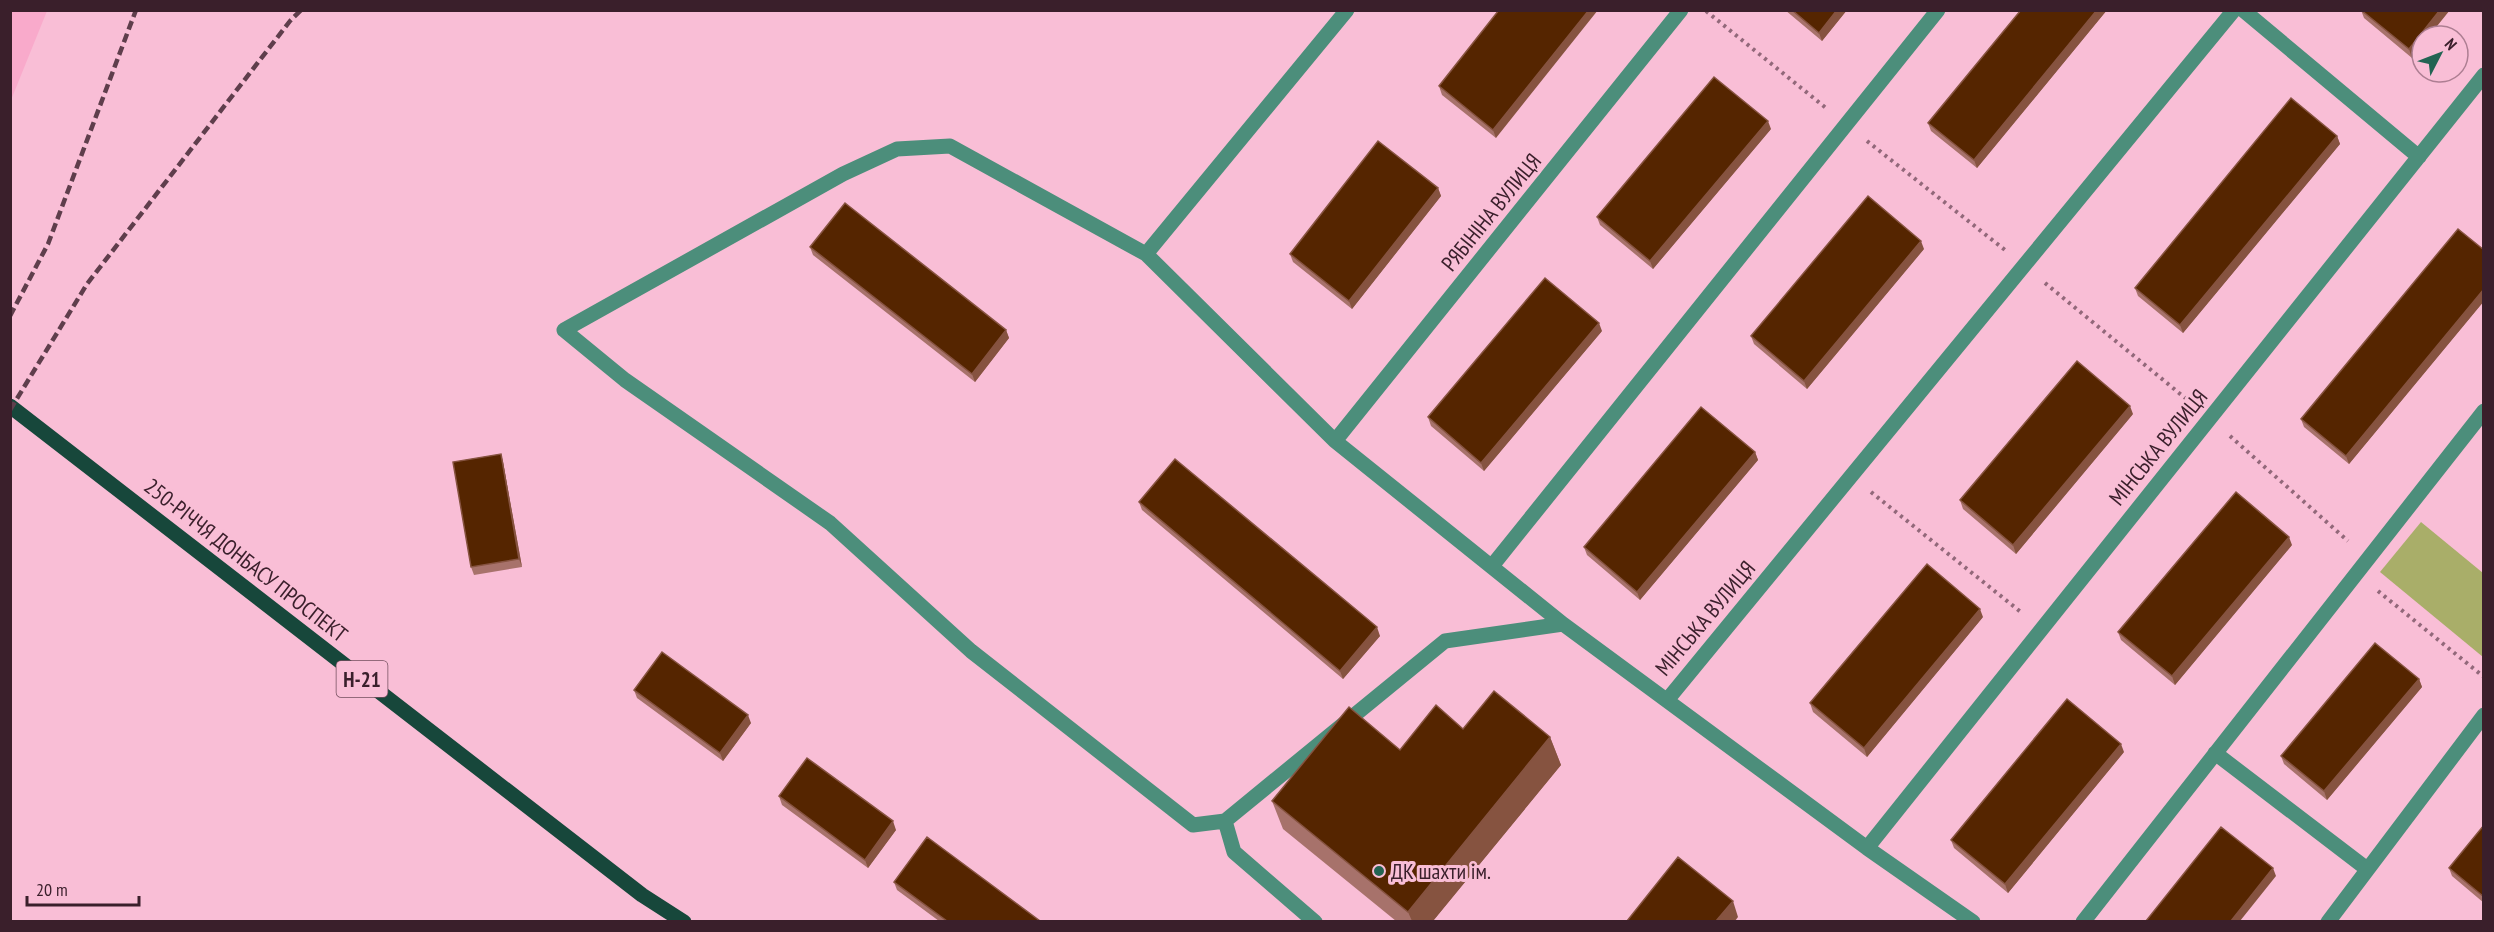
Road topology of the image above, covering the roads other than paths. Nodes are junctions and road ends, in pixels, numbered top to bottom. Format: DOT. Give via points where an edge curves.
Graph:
graph roads {
  1 [pos="1347,10"];
  2 [pos="1681,10"];
  3 [pos="1938,10"];
  4 [pos="2234,10"];
  5 [pos="2243,10"];
  6 [pos="2484,75"];
  7 [pos="2419,157"];
  8 [pos="1146,254"];
  9 [pos="10,406"];
  10 [pos="2484,411"];
  11 [pos="1335,441"];
  12 [pos="1492,566"];
  13 [pos="1563,624"];
  14 [pos="1668,699"];
  15 [pos="2484,715"];
  16 [pos="2215,753"];
  17 [pos="1226,821"];
  18 [pos="1867,848"];
  19 [pos="2367,868"];
  20 [pos="684,921"];
  21 [pos="1315,921"];
  22 [pos="1974,921"];
  23 [pos="2083,921"];
  24 [pos="2328,921"];
  1 -- 8 [label="street"];
  2 -- 11 [label="street, РЯБІНІНА ВУЛИЦЯ"];
  3 -- 12 [label="street"];
  4 -- 14 [label="street, МІНСЬКА ВУЛИЦЯ"];
  5 -- 7 [label="street"];
  6 -- 7 [label="street, МІНСЬКА ВУЛИЦЯ"];
  7 -- 18 [label="street, МІНСЬКА ВУЛИЦЯ"];
  8 -- 11 [label="street"];
  8 -- 17 [label="street" via="950,146 897,149 843,174 564,330 625,380 830,523 971,651 1193,825"];
  9 -- 20 [label="main road, 250-РІЧЧЯ ДОНБАСУ ПРОСПЕКТ / Н-21" via="633,888"];
  10 -- 16 [label="street"];
  11 -- 12 [label="street"];
  12 -- 13 [label="street"];
  13 -- 14 [label="street"];
  13 -- 17 [label="street" via="1445,640"];
  14 -- 18 [label="street"];
  15 -- 19 [label="street"];
  16 -- 19 [label="street"];
  16 -- 23 [label="street"];
  17 -- 21 [label="street" via="1234,852"];
  18 -- 22 [label="street"];
  19 -- 24 [label="street"];
}
